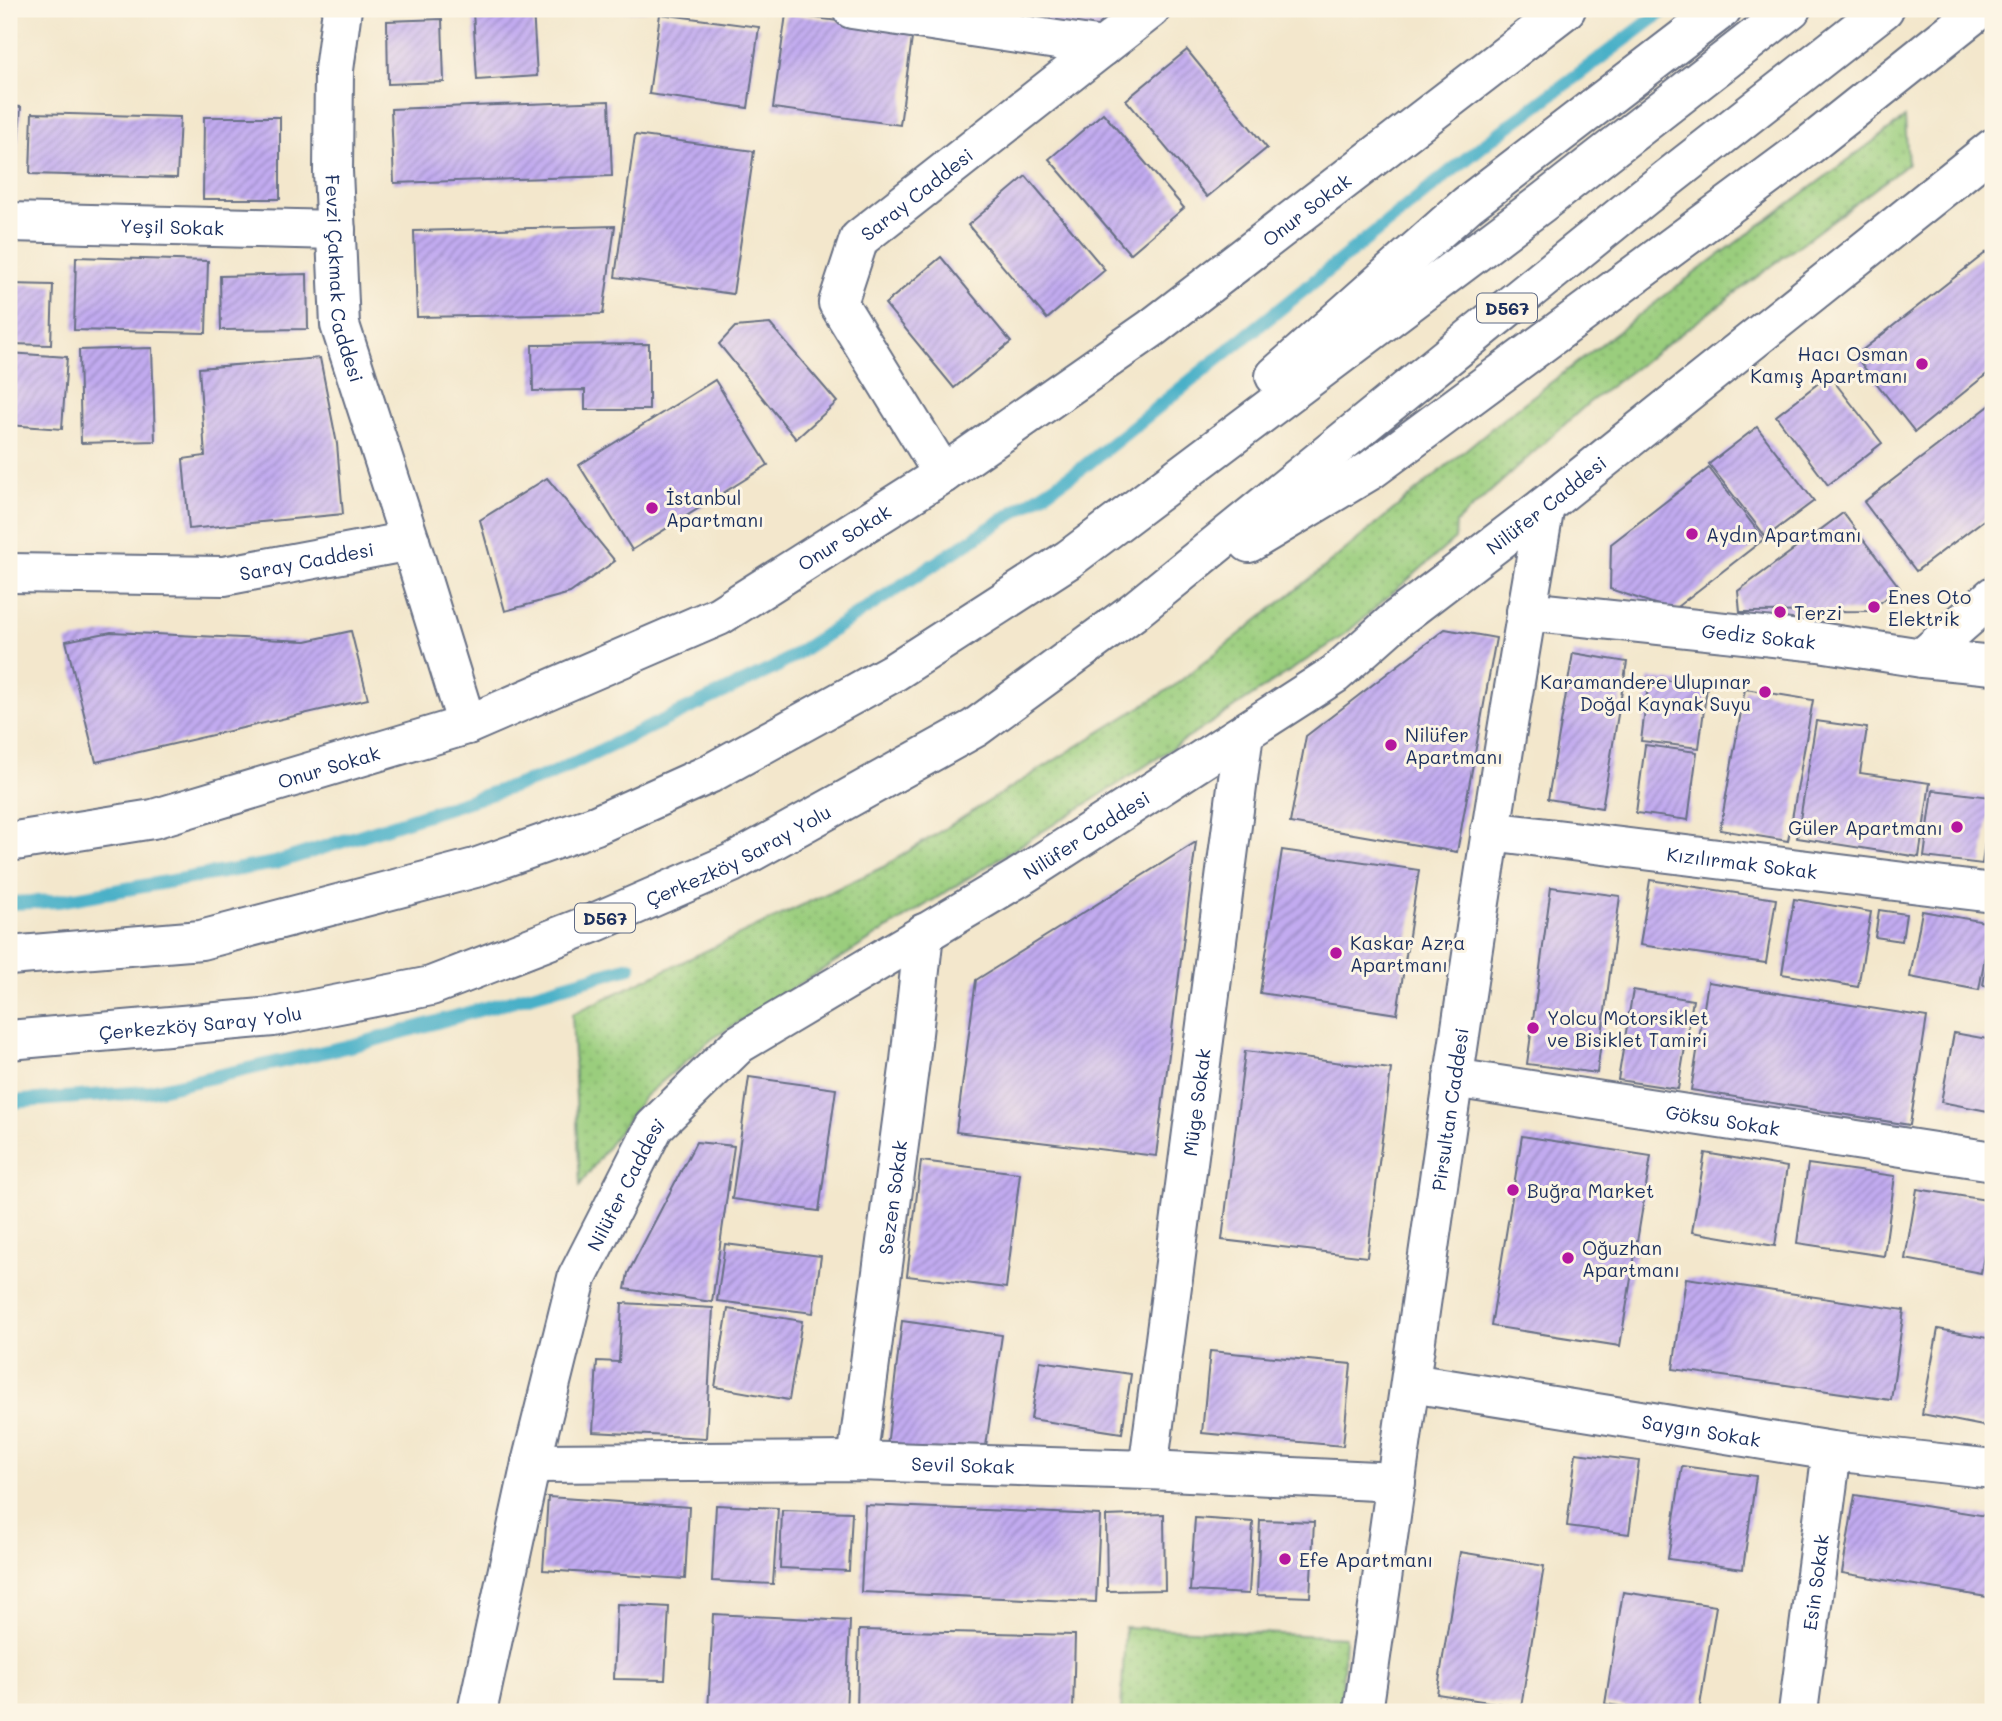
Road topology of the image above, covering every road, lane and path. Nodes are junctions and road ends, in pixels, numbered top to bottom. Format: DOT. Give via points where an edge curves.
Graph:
graph roads {
  1 [pos="342,9"];
  2 [pos="852,9"];
  3 [pos="1151,9"];
  4 [pos="1566,9"];
  5 [pos="1721,9"];
  6 [pos="1791,9"];
  7 [pos="1884,9"];
  8 [pos="1980,9"];
  9 [pos="1103,47"];
  10 [pos="1993,148"];
  11 [pos="9,222"];
  12 [pos="335,230"];
  13 [pos="943,474"];
  14 [pos="1545,506"];
  15 [pos="410,541"];
  16 [pos="1069,559"];
  17 [pos="9,573"];
  18 [pos="1993,596"];
  19 [pos="1526,611"];
  20 [pos="1133,612"];
  21 [pos="1922,658"];
  22 [pos="1993,665"];
  23 [pos="467,726"];
  24 [pos="1244,733"];
  25 [pos="1490,831"];
  26 [pos="9,842"];
  27 [pos="1993,893"];
  28 [pos="924,933"];
  29 [pos="9,956"];
  30 [pos="9,1040"];
  31 [pos="1453,1078"];
  32 [pos="1993,1161"];
  33 [pos="1411,1382"];
  34 [pos="1832,1451"];
  35 [pos="857,1461"];
  36 [pos="531,1463"];
  37 [pos="1993,1469"];
  38 [pos="1148,1470"];
  39 [pos="1396,1482"];
  40 [pos="477,1712"];
  41 [pos="1363,1712"];
  42 [pos="1798,1712"];
  1 -- 12 [label="main road, Fevzi Çakmak Caddesi" via="334,70"];
  2 -- 9 [label="main road"];
  3 -- 9 [label="main road, Saray Caddesi"];
  4 -- 13 [label="main road, Onur Sokak" via="1152,328"];
  5 -- 16 [label="main road" via="1467,205"];
  6 -- 16 [label="main road" via="1542,204"];
  7 -- 20 [label="main road, D567" via="1644,197"];
  8 -- 20 [label="main road" via="1807,147 1371,470"];
  9 -- 13 [label="main road, Saray Caddesi" via="859,239 838,303"];
  10 -- 14 [label="main road, Nilüfer Caddesi"];
  11 -- 12 [label="main road, Yeşil Sokak"];
  12 -- 15 [label="main road, Fevzi Çakmak Caddesi" via="340,325"];
  13 -- 23 [label="main road, Onur Sokak" via="719,616"];
  14 -- 19 [label="main road, Pirsultan Caddesi"];
  14 -- 24 [label="main road, Nilüfer Caddesi" via="1397,619 1335,674"];
  15 -- 17 [label="main road, Saray Caddesi" via="224,576"];
  15 -- 23 [label="main road"];
  16 -- 29 [label="main road" via="894,673 709,774 596,825 475,868 201,940"];
  18 -- 21 [label="main road"];
  19 -- 21 [label="main road, Gediz Sokak" via="1819,642"];
  19 -- 25 [label="main road, Pirsultan Caddesi"];
  20 -- 30 [label="main road, Çerkezköy Saray Yolu / D567" via="975,728 732,863 431,986 273,1017"];
  21 -- 22 [label="main road, Gediz Sokak"];
  23 -- 26 [label="main road, Onur Sokak" via="153,820"];
  24 -- 28 [label="main road, Nilüfer Caddesi"];
  24 -- 38 [label="main road, Müge Sokak"];
  25 -- 27 [label="main road, Kızılırmak Sokak"];
  25 -- 31 [label="main road, Pirsultan Caddesi"];
  28 -- 35 [label="main road, Sezen Sokak"];
  28 -- 36 [label="main road, Nilüfer Caddesi" via="739,1044 654,1127 577,1278"];
  31 -- 32 [label="main road, Göksu Sokak"];
  31 -- 33 [label="main road, Pirsultan Caddesi"];
  33 -- 34 [label="main road, Saygın Sokak"];
  33 -- 39 [label="main road, Pirsultan Caddesi"];
  34 -- 37 [label="main road, Saygın Sokak"];
  34 -- 42 [label="main road, Esin Sokak"];
  35 -- 36 [label="main road, Sevil Sokak"];
  35 -- 38 [label="main road, Sevil Sokak"];
  36 -- 40 [label="main road, Nilüfer Caddesi"];
  38 -- 39 [label="main road, Sevil Sokak"];
  39 -- 41 [label="main road, Pirsultan Caddesi"];
}
